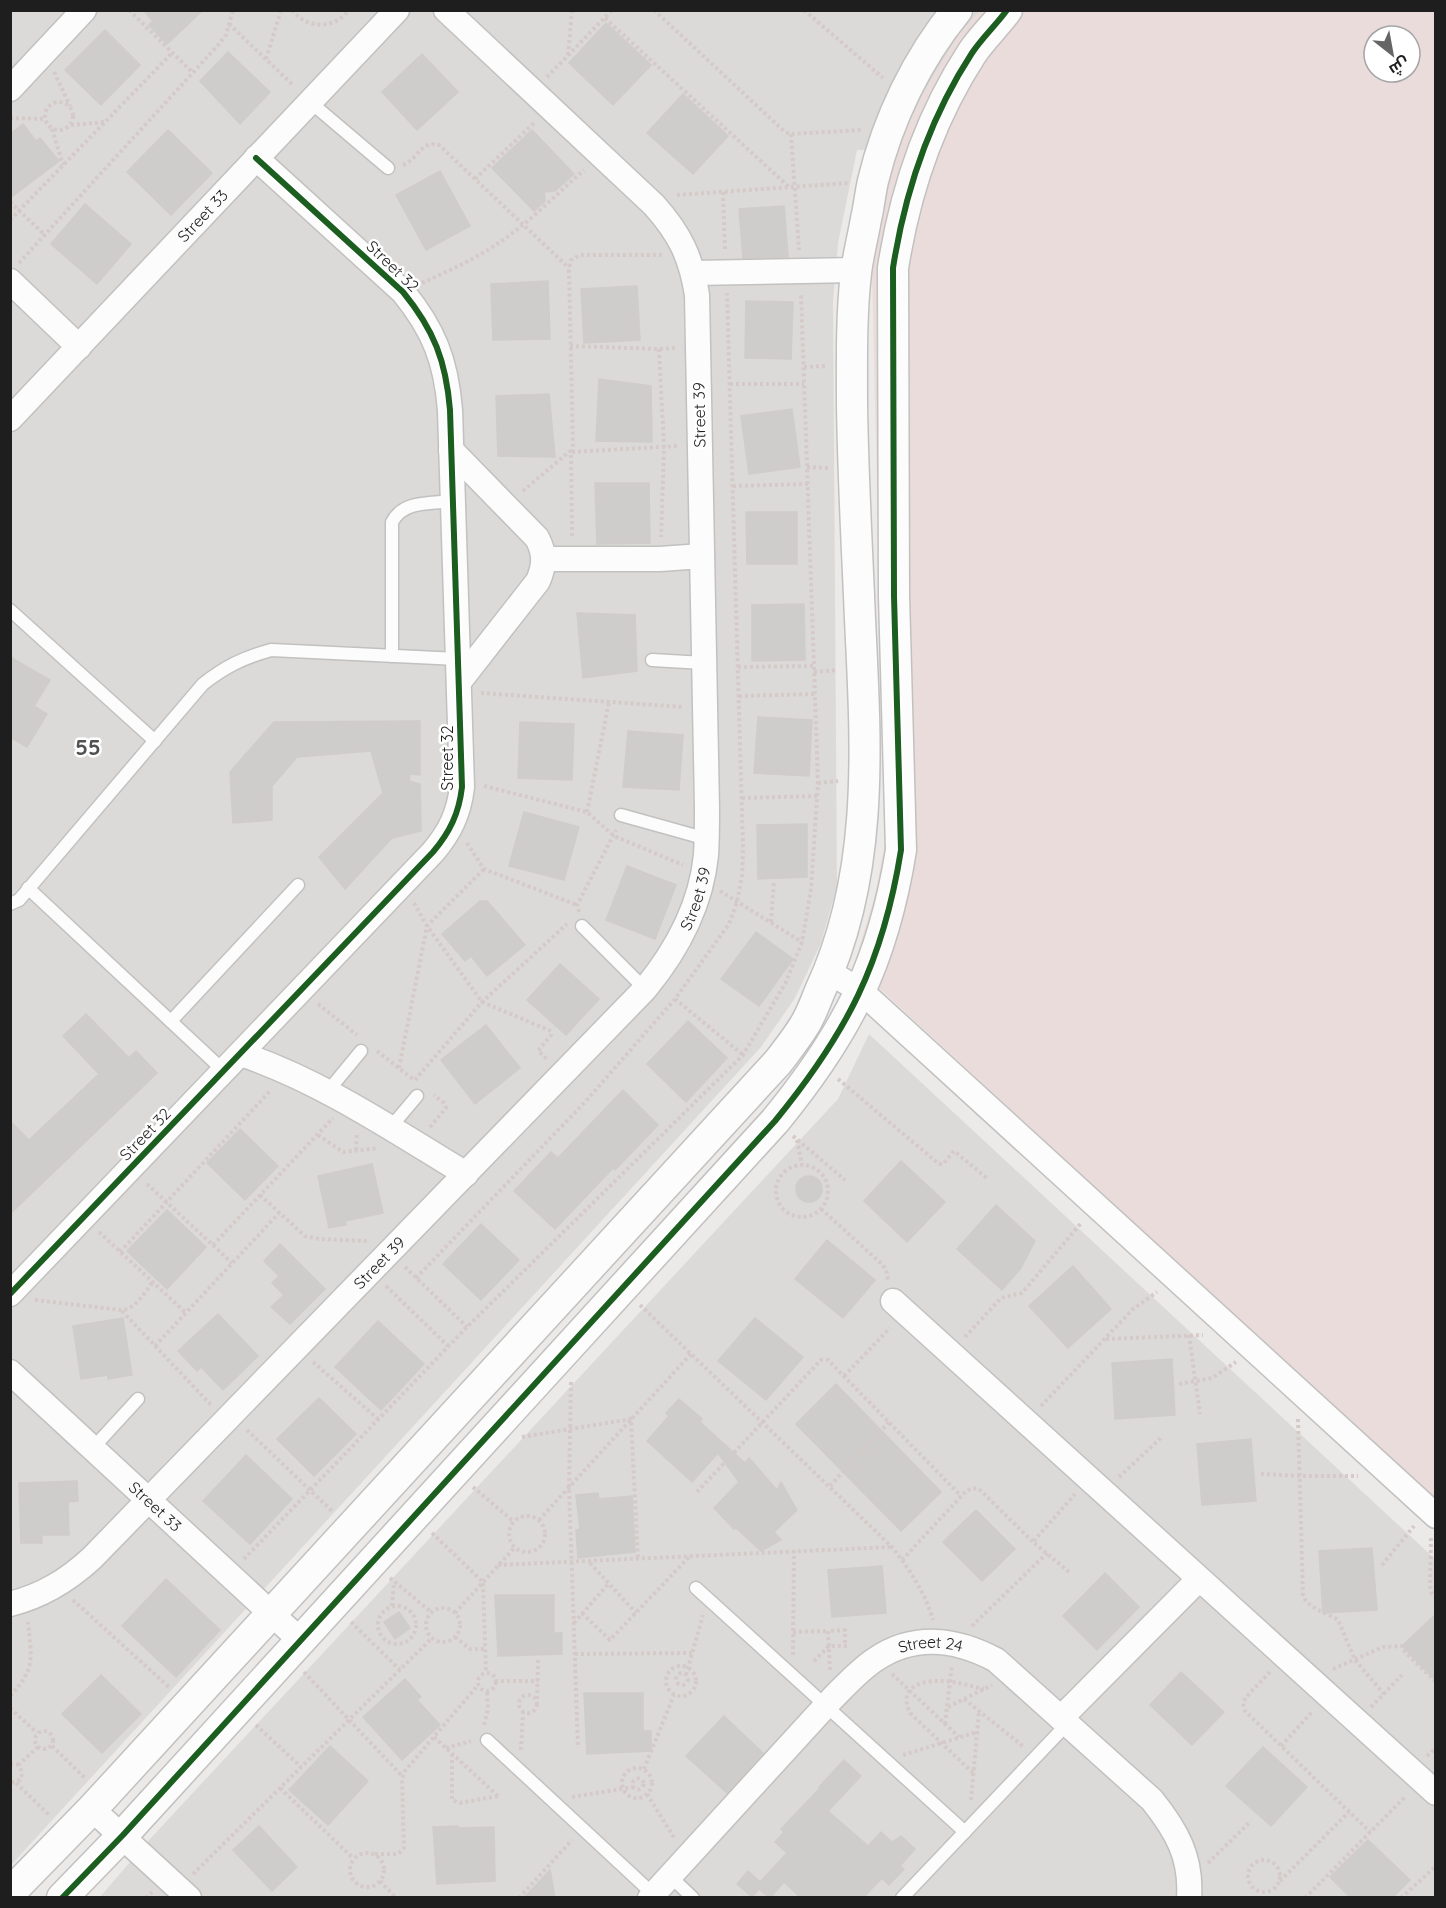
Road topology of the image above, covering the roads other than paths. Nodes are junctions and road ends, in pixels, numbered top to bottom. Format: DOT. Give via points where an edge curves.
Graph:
graph roads {
  1 [pos="397,10"];
  2 [pos="446,10"];
  3 [pos="957,10"];
  4 [pos="1007,10"];
  5 [pos="75,13"];
  6 [pos="10,89"];
  7 [pos="309,101"];
  8 [pos="256,158"];
  9 [pos="388,168"];
  10 [pos="690,264"];
  11 [pos="856,270"];
  12 [pos="14,273"];
  13 [pos="79,347"];
  14 [pos="10,420"];
  15 [pos="451,450"];
  16 [pos="453,501"];
  17 [pos="702,556"];
  18 [pos="544,559"];
  19 [pos="10,610"];
  20 [pos="393,656"];
  21 [pos="652,660"];
  22 [pos="704,663"];
  23 [pos="459,677"];
  24 [pos="155,741"];
  25 [pos="621,815"];
  26 [pos="707,839"];
  27 [pos="298,885"];
  28 [pos="28,888"];
  29 [pos="10,904"];
  30 [pos="582,926"];
  31 [pos="829,972"];
  32 [pos="645,989"];
  33 [pos="861,991"];
  34 [pos="171,1021"];
  35 [pos="361,1051"];
  36 [pos="242,1054"];
  37 [pos="224,1071"];
  38 [pos="417,1096"];
  39 [pos="338,1097"];
  40 [pos="390,1128"];
  41 [pos="466,1174"];
  42 [pos="22,1297"];
  43 [pos="899,1306"];
  44 [pos="10,1372"];
  45 [pos="138,1399"];
  46 [pos="93,1448"];
  47 [pos="149,1500"];
  48 [pos="1432,1513"];
  49 [pos="1199,1580"];
  50 [pos="696,1588"];
  51 [pos="18,1602"];
  52 [pos="272,1614"];
  53 [pos="294,1647"];
  54 [pos="828,1704"];
  55 [pos="1065,1721"];
  56 [pos="487,1740"];
  57 [pos="1429,1787"];
  58 [pos="98,1802"];
  59 [pos="967,1829"];
  60 [pos="123,1835"];
  61 [pos="670,1876"];
  62 [pos="1189,1889"];
  63 [pos="10,1893"];
  64 [pos="184,1893"];
  65 [pos="651,1896"];
  66 [pos="62,1898"];
  67 [pos="693,1898"];
  68 [pos="902,1898"];
  1 -- 7 [label="street, Street 33"];
  2 -- 10 [label="street, Street 39" via="668,220"];
  3 -- 11 [label="street" via="903,95 889,128 873,181"];
  4 -- 33 [label="street" via="973,52 926,142 908,193 893,268 900,850 886,922"];
  5 -- 6 [label="street"];
  7 -- 8 [label="street, Street 33"];
  7 -- 9 [label="lane"];
  8 -- 13 [label="street, Street 33"];
  8 -- 15 [label="street, Street 32" via="403,292 419,312 442,358 448,384"];
  10 -- 11 [label="street" via="726,273"];
  10 -- 17 [label="street, Street 39" via="697,295"];
  11 -- 31 [label="street" via="852,318 853,468 862,667 863,821 850,905"];
  12 -- 13 [label="street"];
  13 -- 14 [label="street, Street 33"];
  15 -- 16 [label="street, Street 32"];
  15 -- 18 [label="street" via="537,538"];
  16 -- 20 [label="lane" via="408,506 398,512 393,522"];
  16 -- 23 [label="street, Street 32"];
  17 -- 18 [label="street"];
  17 -- 22 [label="street, Street 39"];
  18 -- 23 [label="street" via="538,581"];
  19 -- 24 [label="lane"];
  20 -- 23 [label="lane"];
  20 -- 24 [label="lane" via="271,650 246,657 203,684"];
  21 -- 22 [label="lane"];
  22 -- 26 [label="street, Street 39"];
  23 -- 36 [label="street, Street 32" via="460,805 445,838"];
  24 -- 28 [label="lane"];
  25 -- 26 [label="lane"];
  26 -- 32 [label="street, Street 39" via="695,904 678,942"];
  27 -- 34 [label="lane"];
  28 -- 29 [label="lane" via="17,902"];
  28 -- 34 [label="lane"];
  30 -- 32 [label="lane"];
  31 -- 33 [label="street"];
  31 -- 52 [label="street" via="805,1025 778,1062"];
  32 -- 41 [label="street, Street 39"];
  33 -- 48 [label="street"];
  33 -- 53 [label="street" via="835,1040 775,1121 414,1516 383,1572 333,1605"];
  34 -- 37 [label="lane"];
  35 -- 39 [label="lane"];
  36 -- 37 [label="street, Street 32"];
  36 -- 39 [label="street"];
  37 -- 42 [label="street, Street 32" via="84,1218"];
  38 -- 40 [label="lane"];
  39 -- 40 [label="street"];
  40 -- 41 [label="street"];
  41 -- 47 [label="street, Street 39"];
  43 -- 49 [label="street"];
  44 -- 46 [label="street, Street 33"];
  45 -- 46 [label="lane"];
  46 -- 47 [label="street, Street 33"];
  47 -- 51 [label="street, Street 39" via="76,1573 57,1586"];
  47 -- 52 [label="street, Street 33"];
  49 -- 55 [label="street"];
  49 -- 57 [label="street"];
  50 -- 54 [label="lane"];
  52 -- 53 [label="street, Street 33"];
  52 -- 58 [label="street"];
  53 -- 60 [label="street"];
  54 -- 55 [label="street, Street 24" via="876,1659 921,1642 947,1642 976,1649 996,1660"];
  54 -- 59 [label="lane" via="886,1761"];
  54 -- 61 [label="street, Street 24"];
  55 -- 59 [label="lane"];
  55 -- 62 [label="street, Street 24" via="1152,1800 1172,1826 1185,1855"];
  56 -- 65 [label="lane"];
  58 -- 60 [label="street"];
  58 -- 63 [label="street"];
  59 -- 68 [label="lane"];
  60 -- 64 [label="street"];
  60 -- 66 [label="street"];
  61 -- 65 [label="street, Street 24"];
  61 -- 67 [label="lane"];
}
